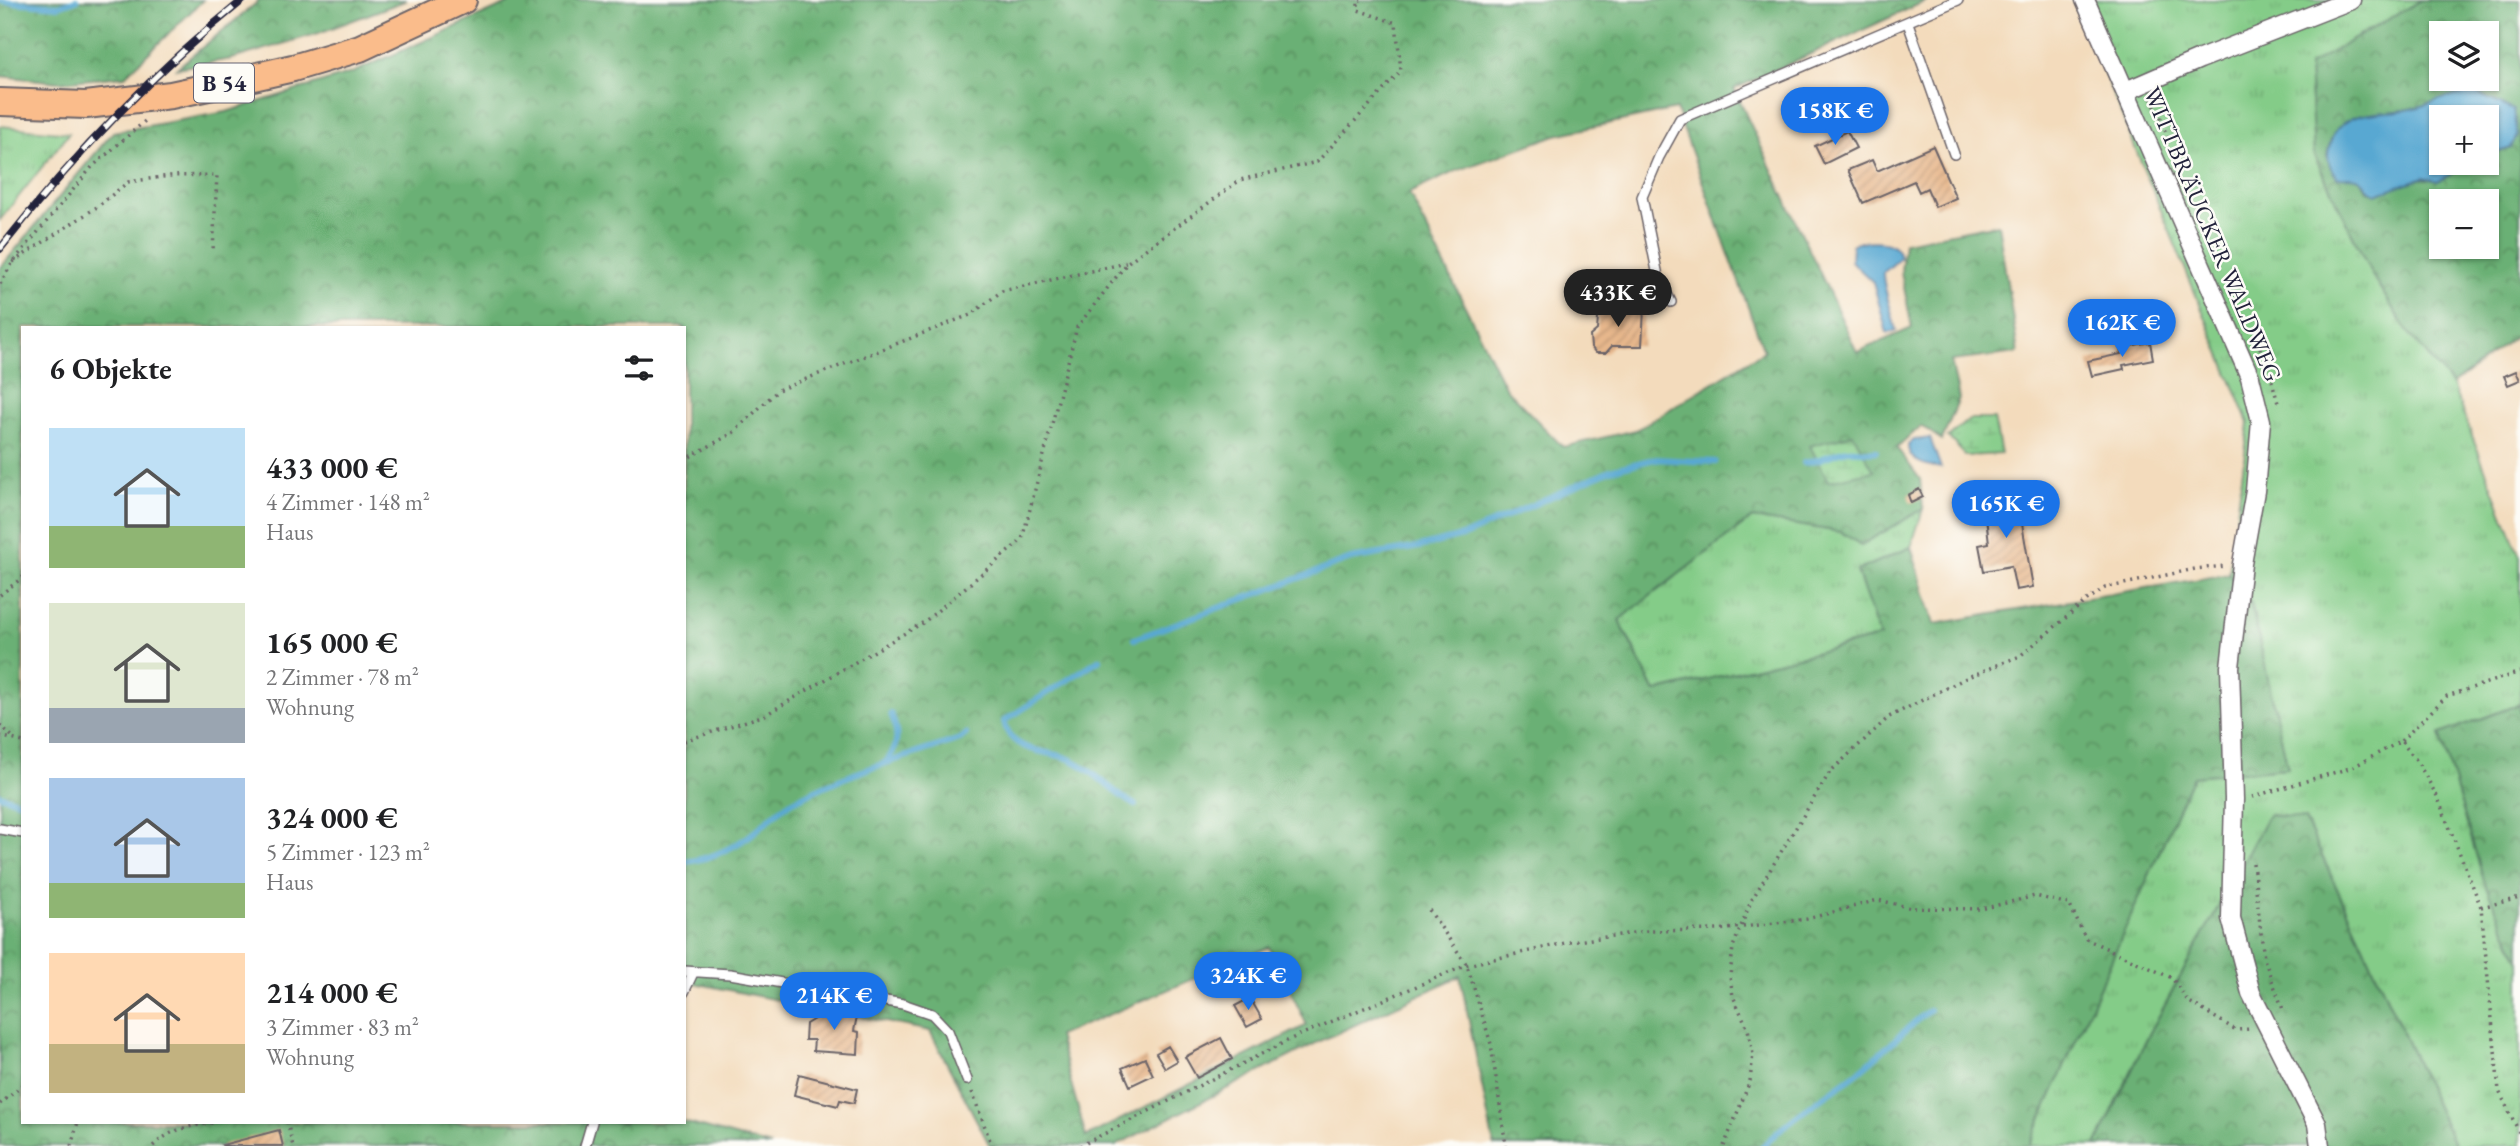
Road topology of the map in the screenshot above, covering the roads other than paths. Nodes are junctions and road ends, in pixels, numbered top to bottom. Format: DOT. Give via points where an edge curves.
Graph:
graph roads {
  1 [pos="463,0"];
  2 [pos="1958,0"];
  3 [pos="2085,0"];
  4 [pos="2351,0"];
  5 [pos="1908,23"];
  6 [pos="2126,91"];
  7 [pos="0,102"];
  8 [pos="1954,154"];
  9 [pos="1671,302"];
  10 [pos="0,829"];
  11 [pos="21,833"];
  12 [pos="689,972"];
  13 [pos="967,1080"];
  14 [pos="591,1124"];
  15 [pos="585,1146"];
  16 [pos="2320,1146"];
  1 -- 7 [label="main road, B 54" via="360,48 293,68 171,94 86,104"];
  2 -- 5 [label="lane"];
  3 -- 6 [label="street, WITTBRÄUCKER WALDWEG"];
  4 -- 6 [label="street"];
  5 -- 8 [label="lane"];
  5 -- 9 [label="lane" via="1680,119 1642,197 1658,276"];
  6 -- 16 [label="street, WITTBRÄUCKER WALDWEG" via="2250,377 2261,421 2230,667 2231,918 2251,993 2317,1124"];
  10 -- 11 [label="lane"];
  12 -- 13 [label="lane" via="730,974 903,1004 932,1014 948,1031"];
  14 -- 15 [label="lane"];
}
